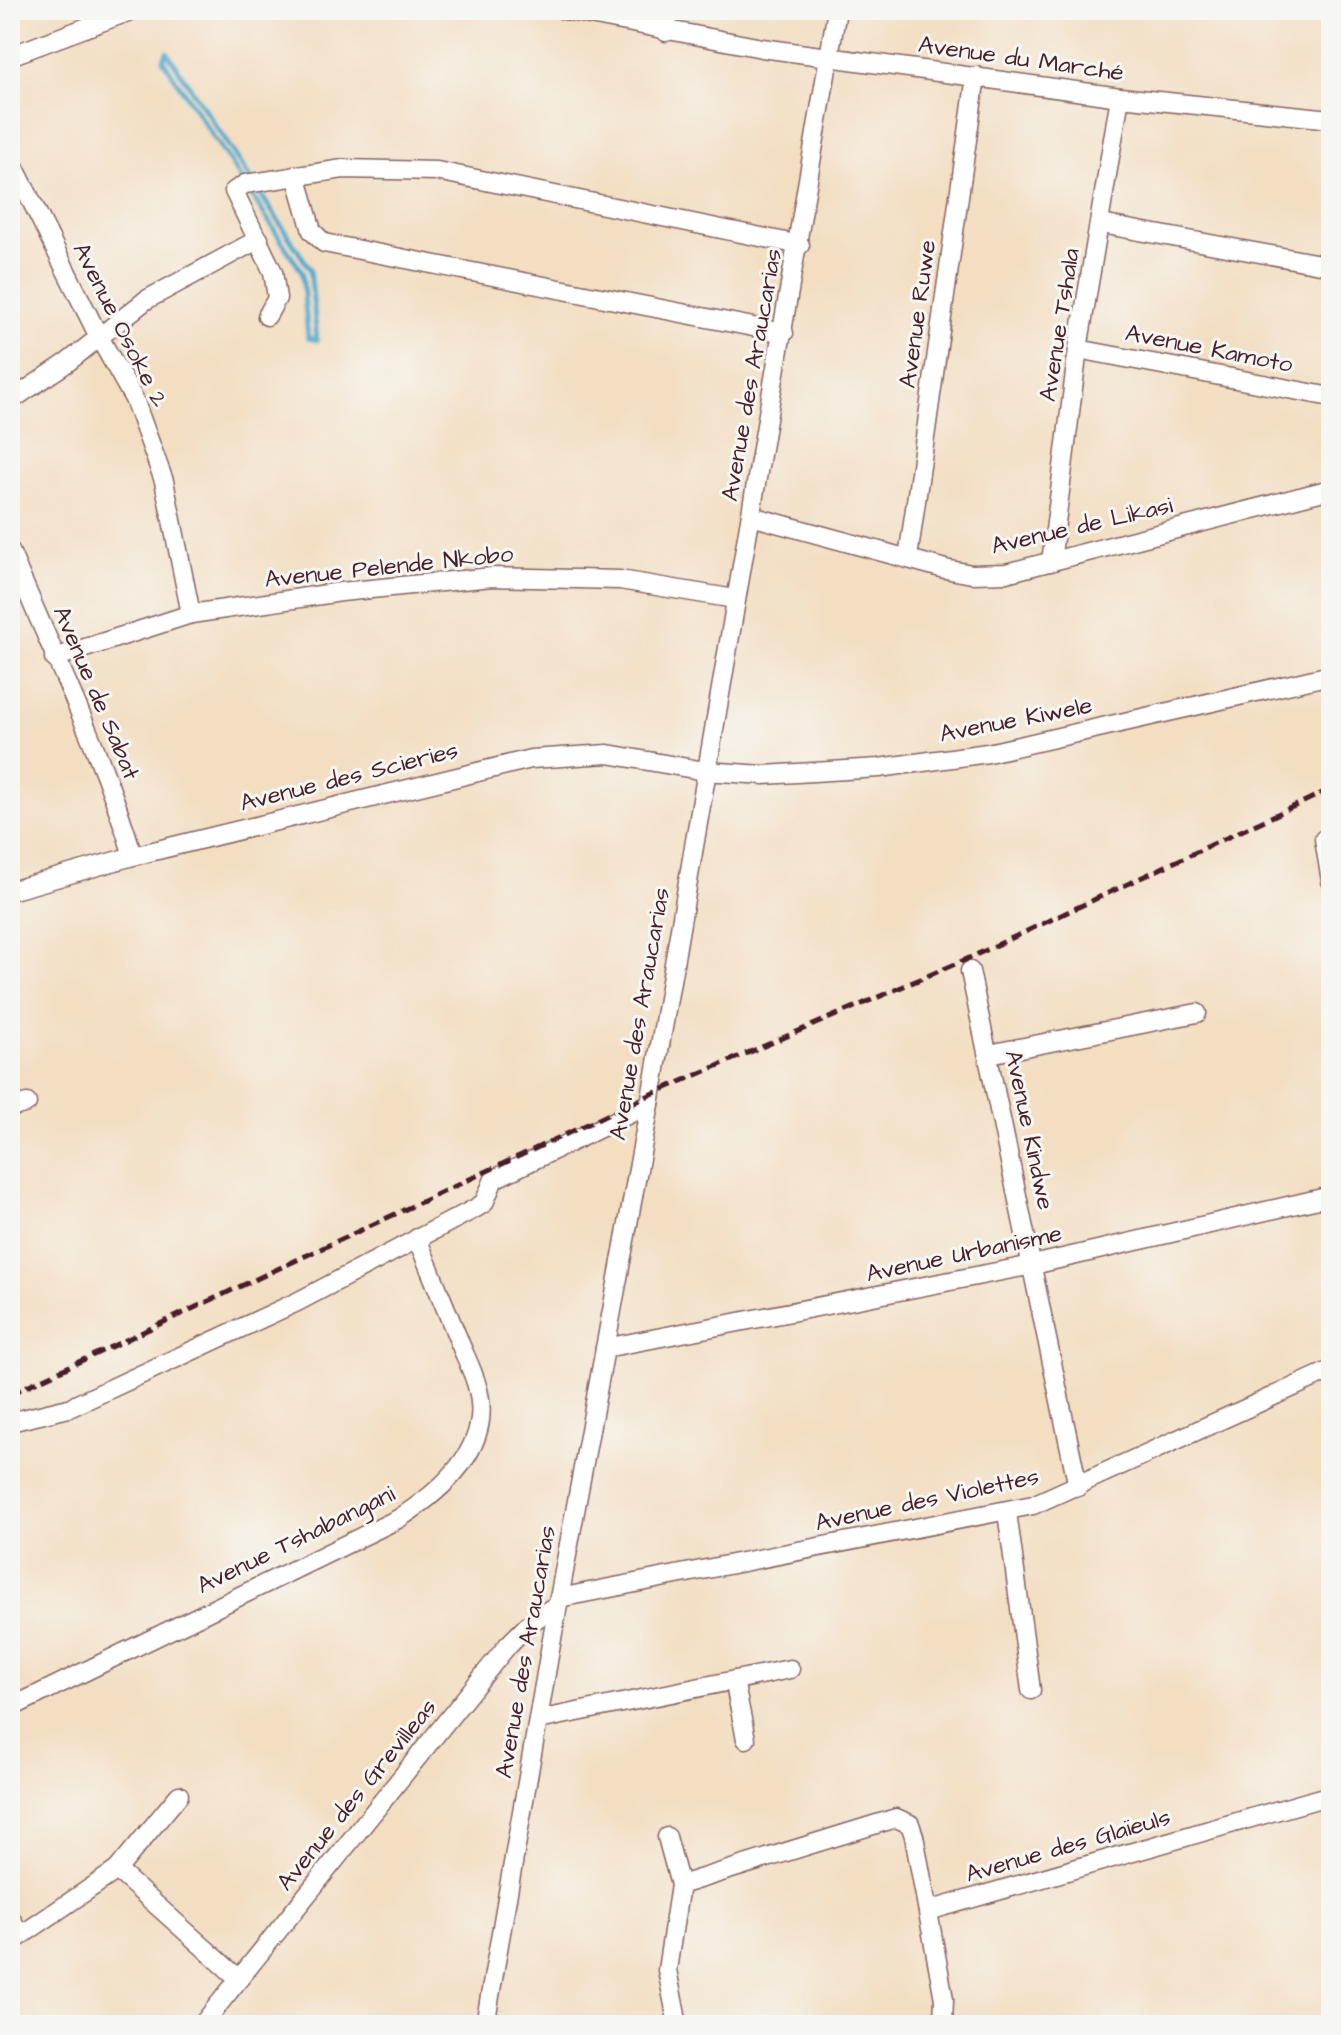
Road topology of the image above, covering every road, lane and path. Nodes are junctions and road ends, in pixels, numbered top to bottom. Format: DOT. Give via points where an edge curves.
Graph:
graph roads {
  1 [pos="564,10"];
  2 [pos="669,10"];
  3 [pos="837,10"];
  4 [pos="128,12"];
  5 [pos="666,32"];
  6 [pos="10,56"];
  7 [pos="828,57"];
  8 [pos="976,76"];
  9 [pos="1120,97"];
  10 [pos="1331,119"];
  11 [pos="10,158"];
  12 [pos="296,175"];
  13 [pos="1101,224"];
  14 [pos="259,239"];
  15 [pos="800,245"];
  16 [pos="1331,266"];
  17 [pos="267,316"];
  18 [pos="784,333"];
  19 [pos="99,337"];
  20 [pos="1078,349"];
  21 [pos="1331,397"];
  22 [pos="10,401"];
  23 [pos="1331,489"];
  24 [pos="751,516"];
  25 [pos="10,551"];
  26 [pos="908,558"];
  27 [pos="1051,562"];
  28 [pos="735,599"];
  29 [pos="191,614"];
  30 [pos="54,658"];
  31 [pos="1331,675"];
  32 [pos="705,771"];
  33 [pos="1324,839"];
  34 [pos="133,856"];
  35 [pos="1331,881"];
  36 [pos="10,891"];
  37 [pos="970,971"];
  38 [pos="1197,1013"];
  39 [pos="989,1054"];
  40 [pos="650,1104"];
  41 [pos="1331,1196"];
  42 [pos="417,1238"];
  43 [pos="1033,1265"];
  44 [pos="605,1348"];
  45 [pos="1331,1370"];
  46 [pos="10,1422"];
  47 [pos="1078,1487"];
  48 [pos="1007,1512"];
  49 [pos="558,1601"];
  50 [pos="790,1669"];
  51 [pos="734,1680"];
  52 [pos="1031,1690"];
  53 [pos="10,1708"];
  54 [pos="538,1720"];
  55 [pos="746,1739"];
  56 [pos="179,1795"];
  57 [pos="1331,1795"];
  58 [pos="667,1837"];
  59 [pos="117,1870"];
  60 [pos="680,1885"];
  61 [pos="928,1911"];
  62 [pos="10,1917"];
  63 [pos="15,1940"];
  64 [pos="239,1979"];
  65 [pos="202,2025"];
  66 [pos="485,2025"];
  67 [pos="678,2025"];
  68 [pos="943,2025"];
  1 -- 5 [label="street, Avenue du Marché"];
  2 -- 5 [label="street"];
  3 -- 7 [label="street, Avenue des Araucarias"];
  4 -- 6 [label="street"];
  5 -- 7 [label="street, Avenue du Marché"];
  7 -- 8 [label="street, Avenue du Marché"];
  7 -- 15 [label="street, Avenue des Araucarias"];
  8 -- 9 [label="street, Avenue du Marché"];
  8 -- 26 [label="street, Avenue Ruwe"];
  9 -- 10 [label="street, Avenue du Marché"];
  9 -- 13 [label="street, Avenue Tshala"];
  11 -- 19 [label="street, Avenue Osoke 2"];
  12 -- 14 [label="street" via="242,185 235,195"];
  12 -- 15 [label="street" via="366,168 437,171"];
  12 -- 18 [label="street" via="312,231 324,243"];
  13 -- 16 [label="street"];
  13 -- 20 [label="street, Avenue Tshala"];
  14 -- 17 [label="street" via="276,286 277,298"];
  14 -- 19 [label="street" via="146,300"];
  15 -- 18 [label="street, Avenue des Araucarias"];
  18 -- 24 [label="street, Avenue des Araucarias"];
  19 -- 22 [label="street"];
  19 -- 29 [label="street, Avenue Osoke 2" via="134,399 164,481"];
  20 -- 21 [label="street, Avenue Kamoto"];
  20 -- 27 [label="street, Avenue Tshala"];
  23 -- 27 [label="street, Avenue de Likasi"];
  24 -- 26 [label="street, Avenue de Likasi"];
  24 -- 28 [label="street, Avenue des Araucarias"];
  25 -- 30 [label="street, Avenue de Sabat"];
  26 -- 27 [label="street, Avenue de Likasi" via="972,574 1006,573"];
  28 -- 29 [label="street, Avenue Pelende Nkobo" via="620,580 479,578"];
  28 -- 32 [label="street, Avenue des Araucarias"];
  29 -- 30 [label="street, Avenue Pelende Nkobo"];
  30 -- 34 [label="street, Avenue de Sabat" via="113,789"];
  31 -- 32 [label="street, Avenue Kiwele" via="988,753 811,774"];
  32 -- 34 [label="street, Avenue des Scieries" via="608,754 531,759"];
  32 -- 40 [label="street, Avenue des Araucarias"];
  33 -- 35 [label="street"];
  34 -- 36 [label="street, Avenue des Scieries"];
  37 -- 39 [label="street, Avenue Kindwe"];
  38 -- 39 [label="street"];
  39 -- 43 [label="street, Avenue Kindwe"];
  40 -- 42 [label="street" via="494,1179 484,1203"];
  40 -- 44 [label="street, Avenue des Araucarias"];
  41 -- 43 [label="street, Avenue Urbanisme"];
  42 -- 46 [label="street" via="297,1302 69,1408"];
  42 -- 53 [label="street, Avenue Tshabangani" via="480,1400 473,1445 453,1475 398,1519"];
  43 -- 44 [label="street, Avenue Urbanisme"];
  43 -- 47 [label="street, Avenue Kindwe"];
  44 -- 49 [label="street, Avenue des Araucarias"];
  45 -- 47 [label="street, Avenue des Violettes"];
  47 -- 48 [label="street, Avenue des Violettes"];
  48 -- 49 [label="street, Avenue des Violettes"];
  48 -- 52 [label="street"];
  49 -- 54 [label="street, Avenue des Araucarias"];
  49 -- 64 [label="street, Avenue des Grevilleas" via="508,1645"];
  50 -- 51 [label="street"];
  51 -- 54 [label="street"];
  51 -- 55 [label="street"];
  54 -- 66 [label="street, Avenue des Araucarias"];
  56 -- 59 [label="street"];
  57 -- 61 [label="street, Avenue des Glaïeuls"];
  58 -- 60 [label="street"];
  59 -- 63 [label="street"];
  59 -- 64 [label="street"];
  60 -- 61 [label="street" via="899,1818 912,1829"];
  60 -- 67 [label="street" via="667,1970"];
  61 -- 68 [label="street" via="944,1999"];
  62 -- 63 [label="street"];
  64 -- 65 [label="street, Avenue des Grevilleas"];
}
